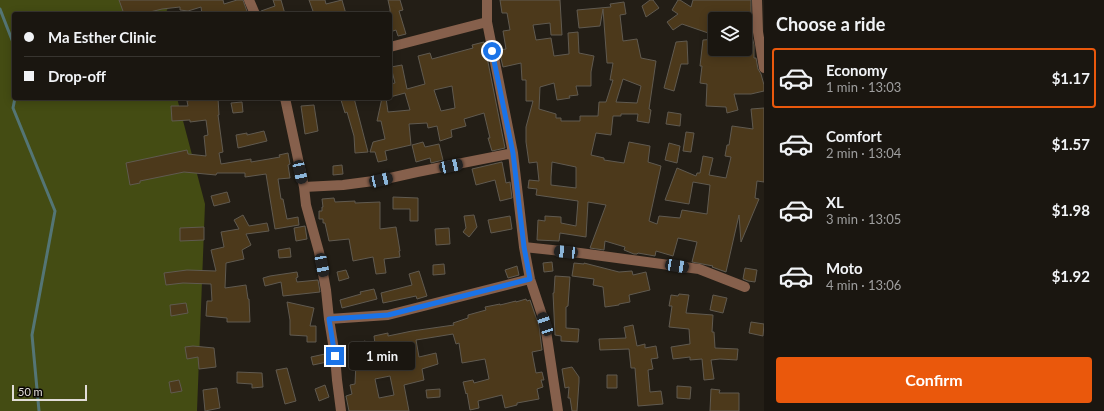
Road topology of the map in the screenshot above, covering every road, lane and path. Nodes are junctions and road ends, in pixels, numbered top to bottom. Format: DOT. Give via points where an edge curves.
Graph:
graph roads {
  1 [pos="249,0"];
  2 [pos="487,0"];
  3 [pos="757,0"];
  4 [pos="254,12"];
  5 [pos="487,22"];
  6 [pos="392,46"];
  7 [pos="764,68"];
  8 [pos="284,100"];
  9 [pos="513,153"];
  10 [pos="304,187"];
  11 [pos="524,247"];
  12 [pos="530,279"];
  13 [pos="745,287"];
  14 [pos="329,319"];
  15 [pos="341,411"];
  16 [pos="558,411"];
  1 -- 4 [label="street"];
  2 -- 5 [label="street"];
  3 -- 7 [label="street" via="758,32"];
  5 -- 6 [label="street"];
  5 -- 9 [label="street"];
  8 -- 10 [label="street"];
  9 -- 10 [label="street" via="381,180"];
  9 -- 11 [label="street"];
  10 -- 14 [label="street" via="306,205 319,252"];
  11 -- 12 [label="street"];
  11 -- 13 [label="street" via="699,269"];
  12 -- 14 [label="street" via="388,315"];
  12 -- 16 [label="street" via="545,324"];
  14 -- 15 [label="street"];
}
